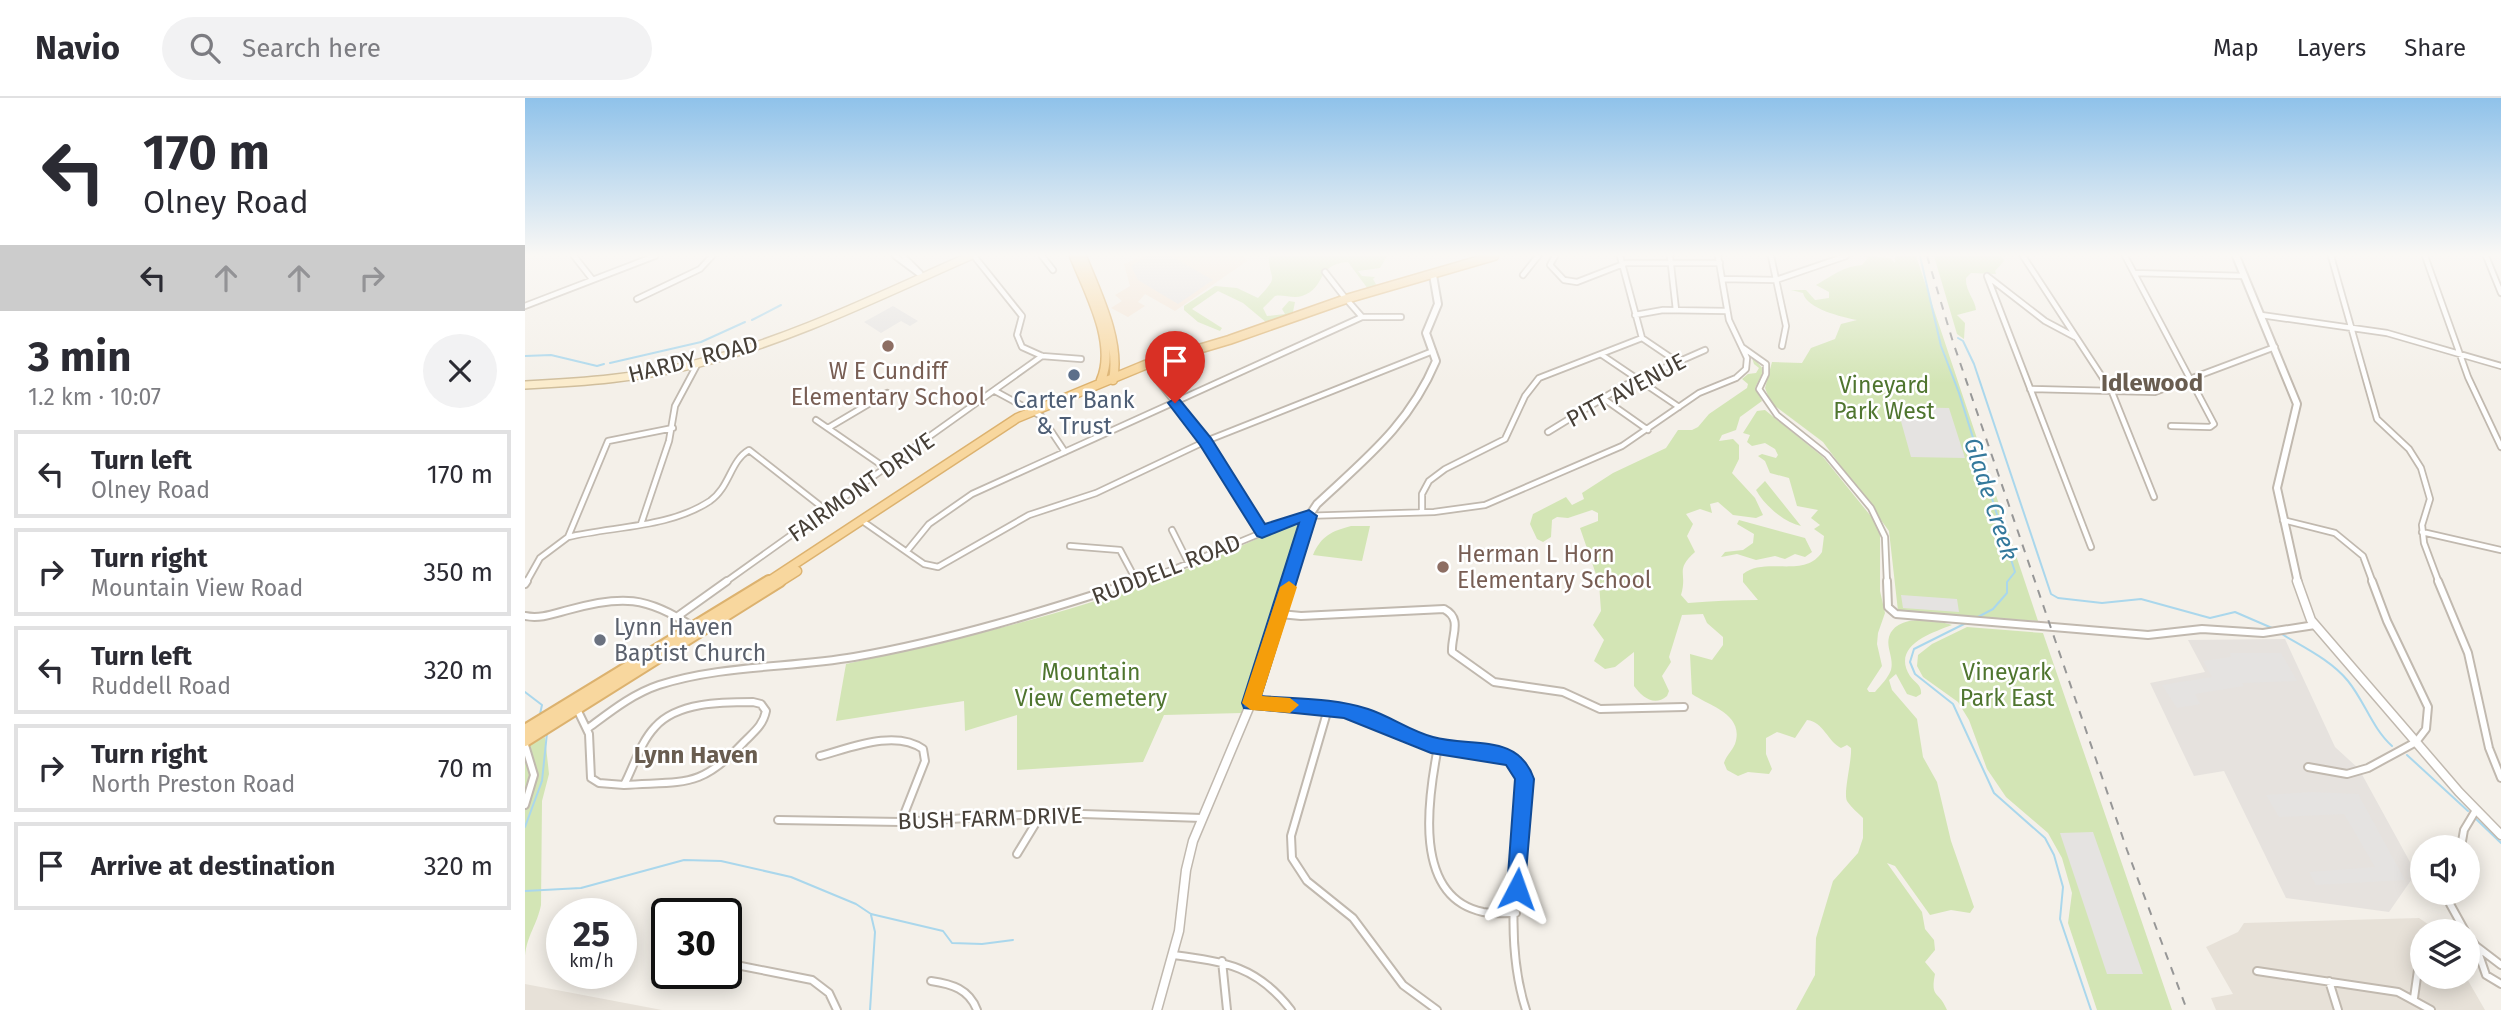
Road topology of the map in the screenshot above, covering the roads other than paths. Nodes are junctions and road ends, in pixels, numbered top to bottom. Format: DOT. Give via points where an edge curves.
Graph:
graph roads {
  1 [pos="526,299"];
  2 [pos="543,299"];
  3 [pos="869,299"];
  4 [pos="1006,299"];
  5 [pos="1088,299"];
  6 [pos="1097,299"];
  7 [pos="1352,299"];
  8 [pos="1437,299"];
  9 [pos="1631,299"];
  10 [pos="1675,299"];
  11 [pos="1725,299"];
  12 [pos="1780,299"];
  13 [pos="1995,299"];
  14 [pos="2018,299"];
  15 [pos="2050,299"];
  16 [pos="2148,299"];
  17 [pos="2254,299"];
  18 [pos="2343,299"];
  19 [pos="2440,299"];
  20 [pos="1347,300"];
  21 [pos="534,302"];
  22 [pos="525,306"];
  23 [pos="1676,310"];
  24 [pos="1727,311"];
  25 [pos="1635,315"];
  26 [pos="2261,315"];
  27 [pos="1362,317"];
  28 [pos="1401,317"];
  29 [pos="2351,328"];
  30 [pos="2075,337"];
  31 [pos="1642,338"];
  32 [pos="1782,346"];
  33 [pos="1742,347"];
  34 [pos="2275,347"];
  35 [pos="1105,348"];
  36 [pos="1705,350"];
  37 [pos="1433,351"];
  38 [pos="2460,354"];
  39 [pos="1602,355"];
  40 [pos="1042,356"];
  41 [pos="1081,359"];
  42 [pos="1676,361"];
  43 [pos="698,363"];
  44 [pos="1151,366"];
  45 [pos="2501,366"];
  46 [pos="1113,378"];
  47 [pos="2190,379"];
  48 [pos="1639,380"];
  49 [pos="1097,383"];
  50 [pos="525,385"];
  51 [pos="2030,390"];
  52 [pos="995,391"];
  53 [pos="2112,392"];
  54 [pos="887,393"];
  55 [pos="1604,398"];
  56 [pos="1175,403"];
  57 [pos="1679,407"];
  58 [pos="1035,413"];
  59 [pos="816,420"];
  60 [pos="2171,426"];
  61 [pos="673,428"];
  62 [pos="828,428"];
  63 [pos="1648,430"];
  64 [pos="1548,432"];
  65 [pos="1206,441"];
  66 [pos="2501,447"];
  67 [pos="1065,453"];
  68 [pos="887,469"];
  69 [pos="2154,497"];
  70 [pos="827,511"];
  71 [pos="1423,512"];
  72 [pos="1309,516"];
  73 [pos="2283,520"];
  74 [pos="863,522"];
  75 [pos="641,524"];
  76 [pos="1172,530"];
  77 [pos="1262,532"];
  78 [pos="2422,532"];
  79 [pos="568,537"];
  80 [pos="1070,546"];
  81 [pos="2091,547"];
  82 [pos="2501,550"];
  83 [pos="907,551"];
  84 [pos="1189,564"];
  85 [pos="1137,582"];
  86 [pos="525,584"];
  87 [pos="1280,614"];
  88 [pos="525,616"];
  89 [pos="678,616"];
  90 [pos="2315,625"];
  91 [pos="697,631"];
  92 [pos="1251,703"];
  93 [pos="575,705"];
  94 [pos="1683,707"];
  95 [pos="1328,709"];
  96 [pos="587,729"];
  97 [pos="525,730"];
  98 [pos="525,743"];
  99 [pos="2416,743"];
  100 [pos="1439,747"];
  101 [pos="820,755"];
  102 [pos="2308,766"];
  103 [pos="2501,778"];
  104 [pos="624,785"];
  105 [pos="525,805"];
  106 [pos="2476,810"];
  107 [pos="1042,813"];
  108 [pos="1202,818"];
  109 [pos="778,820"];
  110 [pos="901,822"];
  111 [pos="2463,835"];
  112 [pos="2501,835"];
  113 [pos="1017,854"];
  114 [pos="1516,914"];
  115 [pos="2480,949"];
  116 [pos="1173,955"];
  117 [pos="2480,958"];
  118 [pos="1222,961"];
  119 [pos="2501,965"];
  120 [pos="742,966"];
  121 [pos="2257,971"];
  122 [pos="931,981"];
  123 [pos="2329,981"];
  124 [pos="2501,984"];
  125 [pos="2415,989"];
  126 [pos="2414,998"];
  127 [pos="837,1010"];
  128 [pos="977,1010"];
  129 [pos="1157,1010"];
  130 [pos="1227,1010"];
  131 [pos="1291,1010"];
  132 [pos="1437,1010"];
  133 [pos="1526,1010"];
  134 [pos="2338,1010"];
  135 [pos="2431,1010"];
  1 -- 21 [label="street"];
  2 -- 21 [label="street"];
  3 -- 43 [label="main road, HARDY ROAD" via="783,335"];
  4 -- 40 [label="street" via="1021,316 1020,343"];
  5 -- 35 [label="main road"];
  6 -- 46 [label="main road" via="1109,334"];
  7 -- 20 [label="main road"];
  8 -- 37 [label="street" via="1426,332"];
  9 -- 25 [label="street"];
  10 -- 23 [label="street"];
  11 -- 24 [label="street"];
  12 -- 32 [label="street" via="1787,331"];
  13 -- 51 [label="street"];
  14 -- 30 [label="street" via="2045,321"];
  15 -- 30 [label="street"];
  16 -- 47 [label="street"];
  17 -- 26 [label="street"];
  18 -- 29 [label="street"];
  19 -- 38 [label="street"];
  20 -- 27 [label="street"];
  20 -- 44 [label="main road" via="1208,351"];
  21 -- 22 [label="street"];
  23 -- 24 [label="street"];
  23 -- 25 [label="street"];
  24 -- 33 [label="street"];
  25 -- 31 [label="street"];
  26 -- 29 [label="street"];
  26 -- 34 [label="street"];
  27 -- 28 [label="street"];
  27 -- 56 [label="street"];
  29 -- 38 [label="street"];
  29 -- 78 [label="street" via="2377,419 2409,449 2421,468 2430,499"];
  30 -- 53 [label="street"];
  31 -- 39 [label="street"];
  31 -- 42 [label="street"];
  33 -- 57 [label="street, RUDDELL ROAD" via="1748,361 1742,373"];
  33 -- 90 [label="street" via="1766,364 1759,388 1769,406 1826,454 1879,521 1886,542 1890,610 1900,616 2148,635 2203,629 2271,632"];
  34 -- 47 [label="street"];
  34 -- 73 [label="street" via="2297,404 2277,479"];
  35 -- 46 [label="main road"];
  35 -- 49 [label="main road" via="1106,373"];
  36 -- 42 [label="street, PITT AVENUE"];
  37 -- 65 [label="street"];
  37 -- 72 [label="street" via="1434,370 1393,434"];
  38 -- 45 [label="street"];
  38 -- 66 [label="street"];
  39 -- 48 [label="street"];
  39 -- 71 [label="street" via="1550,372 1535,382 1505,439 1429,481 1422,494"];
  40 -- 41 [label="street"];
  40 -- 52 [label="street, FAIRMONT DRIVE"];
  42 -- 48 [label="street, PITT AVENUE"];
  43 -- 50 [label="main road, HARDY ROAD" via="612,379"];
  43 -- 61 [label="street" via="675,407"];
  44 -- 46 [label="main road"];
  44 -- 56 [label="street"];
  46 -- 49 [label="main road"];
  46 -- 58 [label="main road"];
  47 -- 53 [label="street" via="2155,392"];
  47 -- 60 [label="street" via="2214,424 2210,428"];
  48 -- 55 [label="street, PITT AVENUE"];
  48 -- 57 [label="street"];
  49 -- 58 [label="main road"];
  51 -- 53 [label="street"];
  51 -- 81 [label="street"];
  52 -- 58 [label="street"];
  52 -- 68 [label="street, FAIRMONT DRIVE"];
  53 -- 69 [label="street"];
  54 -- 62 [label="street"];
  55 -- 63 [label="street"];
  55 -- 64 [label="street, PITT AVENUE"];
  56 -- 65 [label="street"];
  56 -- 67 [label="street"];
  57 -- 63 [label="street, RUDDELL ROAD"];
  58 -- 67 [label="street"];
  58 -- 74 [label="main road"];
  59 -- 62 [label="street"];
  61 -- 75 [label="street"];
  61 -- 79 [label="street" via="608,441"];
  62 -- 68 [label="street"];
  63 -- 71 [label="street, RUDDELL ROAD" via="1612,452 1498,501 1476,508"];
  65 -- 77 [label="street"];
  65 -- 83 [label="street" via="1096,493 1019,519 940,567 929,567"];
  67 -- 83 [label="street" via="964,499 929,524"];
  68 -- 70 [label="street, FAIRMONT DRIVE"];
  70 -- 75 [label="street" via="750,450 739,456 727,486 704,505"];
  70 -- 89 [label="street, FAIRMONT DRIVE"];
  71 -- 72 [label="street, RUDDELL ROAD"];
  72 -- 77 [label="street, RUDDELL ROAD"];
  72 -- 87 [label="street"];
  73 -- 90 [label="street" via="2303,601"];
  73 -- 99 [label="street" via="2335,533 2368,564 2387,621 2428,706 2426,729"];
  74 -- 83 [label="street"];
  74 -- 91 [label="main road"];
  75 -- 79 [label="street"];
  76 -- 84 [label="street"];
  77 -- 84 [label="street, RUDDELL ROAD"];
  78 -- 82 [label="street"];
  78 -- 103 [label="street" via="2467,651 2490,755"];
  79 -- 86 [label="street" via="540,558"];
  80 -- 85 [label="street" via="1120,550"];
  84 -- 85 [label="street, RUDDELL ROAD"];
  85 -- 96 [label="street, RUDDELL ROAD" via="937,640 854,657 674,681 630,698"];
  87 -- 92 [label="street"];
  87 -- 94 [label="street" via="1444,609 1457,620 1452,652 1494,682 1563,692 1606,710"];
  88 -- 89 [label="street" via="544,617 619,597 652,602"];
  89 -- 91 [label="street"];
  90 -- 99 [label="street"];
  91 -- 93 [label="main road"];
  92 -- 95 [label="street"];
  92 -- 108 [label="street"];
  93 -- 96 [label="street"];
  93 -- 97 [label="main road"];
  93 -- 98 [label="main road"];
  95 -- 100 [label="street" via="1369,717"];
  95 -- 132 [label="street" via="1291,836 1292,858 1307,881 1353,918 1403,985"];
  96 -- 104 [label="street" via="591,778"];
  98 -- 105 [label="street" via="534,768 534,784"];
  99 -- 102 [label="street" via="2359,772 2338,774"];
  99 -- 106 [label="street"];
  100 -- 114 [label="street" via="1427,829 1440,875 1454,895 1471,907"];
  100 -- 114 [label="street" via="1498,754 1521,768"];
  101 -- 110 [label="street" via="905,739 920,743 925,761"];
  104 -- 104 [label="street" via="689,781 712,773 761,727 766,715 763,706 746,702 666,718 652,732"];
  106 -- 111 [label="street"];
  106 -- 112 [label="street"];
  107 -- 108 [label="street, BUSH FARM DRIVE"];
  107 -- 110 [label="street, BUSH FARM DRIVE"];
  107 -- 113 [label="street"];
  108 -- 116 [label="street" via="1189,857"];
  109 -- 110 [label="street, BUSH FARM DRIVE"];
  114 -- 133 [label="street" via="1514,966"];
  115 -- 119 [label="street"];
  116 -- 118 [label="street"];
  116 -- 129 [label="street"];
  117 -- 124 [label="street" via="2486,975"];
  118 -- 130 [label="street"];
  118 -- 131 [label="street" via="1266,980"];
  120 -- 127 [label="street" via="811,981 829,993"];
  121 -- 123 [label="street"];
  122 -- 128 [label="street" via="960,988 973,999"];
  123 -- 126 [label="street"];
  123 -- 134 [label="street"];
  125 -- 126 [label="street"];
  126 -- 135 [label="street"];
}
